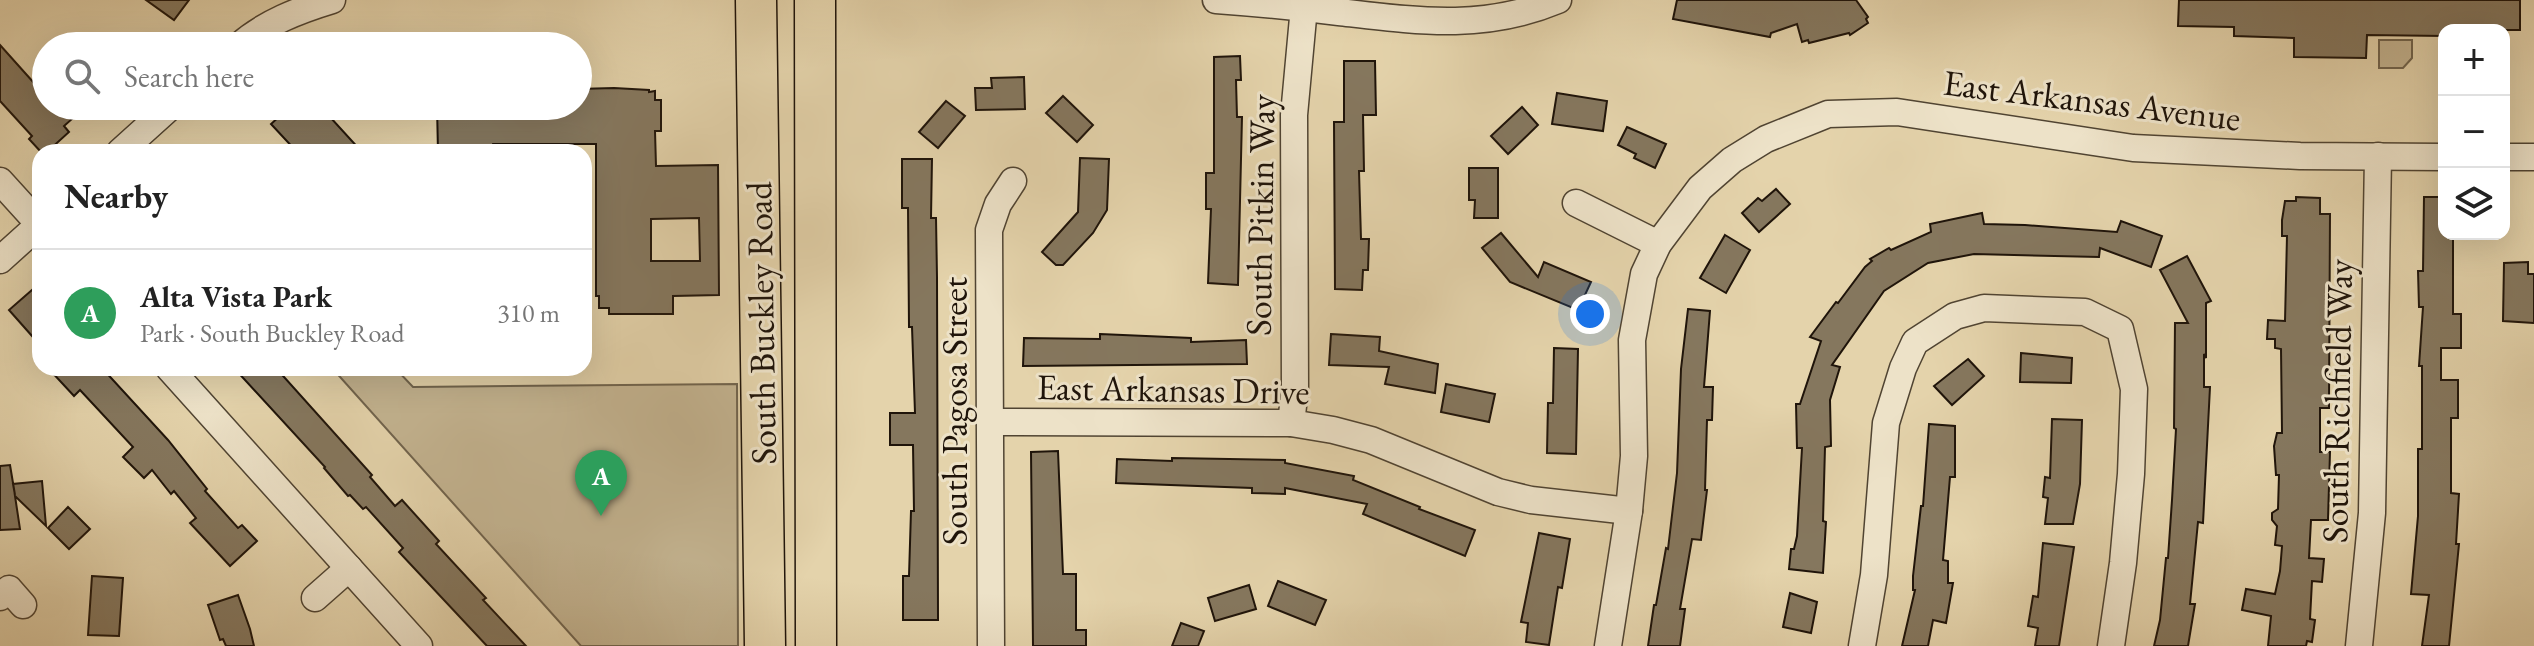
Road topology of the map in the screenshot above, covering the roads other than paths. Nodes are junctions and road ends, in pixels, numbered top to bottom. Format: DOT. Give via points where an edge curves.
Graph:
graph roads {
  1 [pos="332,0"];
  2 [pos="758,0"];
  3 [pos="815,0"];
  4 [pos="1216,0"];
  5 [pos="1558,0"];
  6 [pos="1304,7"];
  7 [pos="259,32"];
  8 [pos="155,120"];
  9 [pos="129,144"];
  10 [pos="2378,156"];
  11 [pos="2438,157"];
  12 [pos="2510,157"];
  13 [pos="2534,157"];
  14 [pos="816,174"];
  15 [pos="0,181"];
  16 [pos="1013,181"];
  17 [pos="1576,203"];
  18 [pos="32,215"];
  19 [pos="32,231"];
  20 [pos="1658,244"];
  21 [pos="0,260"];
  22 [pos="176,376"];
  23 [pos="990,422"];
  24 [pos="1291,423"];
  25 [pos="763,498"];
  26 [pos="1629,511"];
  27 [pos="349,568"];
  28 [pos="315,598"];
  29 [pos="419,646"];
  30 [pos="765,646"];
  31 [pos="800,646"];
  32 [pos="816,646"];
  33 [pos="991,646"];
  34 [pos="1608,646"];
  35 [pos="1862,646"];
  36 [pos="2111,646"];
  37 [pos="2359,646"];
  1 -- 7 [label="street"];
  2 -- 14 [label="main road" via="790,75"];
  2 -- 25 [label="main road, South Buckley Road"];
  3 -- 14 [label="main road, South Buckley Road"];
  4 -- 6 [label="street"];
  5 -- 6 [label="street" via="1471,22"];
  6 -- 24 [label="street, South Pitkin Way" via="1294,115"];
  8 -- 9 [label="street"];
  10 -- 11 [label="street, East Arkansas Avenue"];
  10 -- 20 [label="street, East Arkansas Avenue" via="2133,148 1897,112 1828,114 1766,139 1732,160 1700,188"];
  10 -- 37 [label="street, South Richfield Way" via="2372,513"];
  12 -- 13 [label="street"];
  14 -- 32 [label="main road, South Buckley Road"];
  15 -- 18 [label="street"];
  16 -- 23 [label="street, South Pagosa Street" via="989,230"];
  17 -- 20 [label="street"];
  19 -- 21 [label="street"];
  20 -- 26 [label="street" via="1644,274 1632,340 1634,456"];
  22 -- 27 [label="street"];
  23 -- 24 [label="street, East Arkansas Drive"];
  23 -- 33 [label="street, South Pagosa Street"];
  24 -- 26 [label="street, East Arkansas Drive" via="1371,440 1498,492"];
  25 -- 30 [label="main road, South Buckley Road"];
  25 -- 31 [label="main road"];
  26 -- 34 [label="street"];
  27 -- 28 [label="street"];
  27 -- 29 [label="street"];
  35 -- 36 [label="street" via="1874,575 1886,423 1903,368 1915,342 1955,316 1984,308 2085,312 2120,329 2134,403 2123,563"];
}
